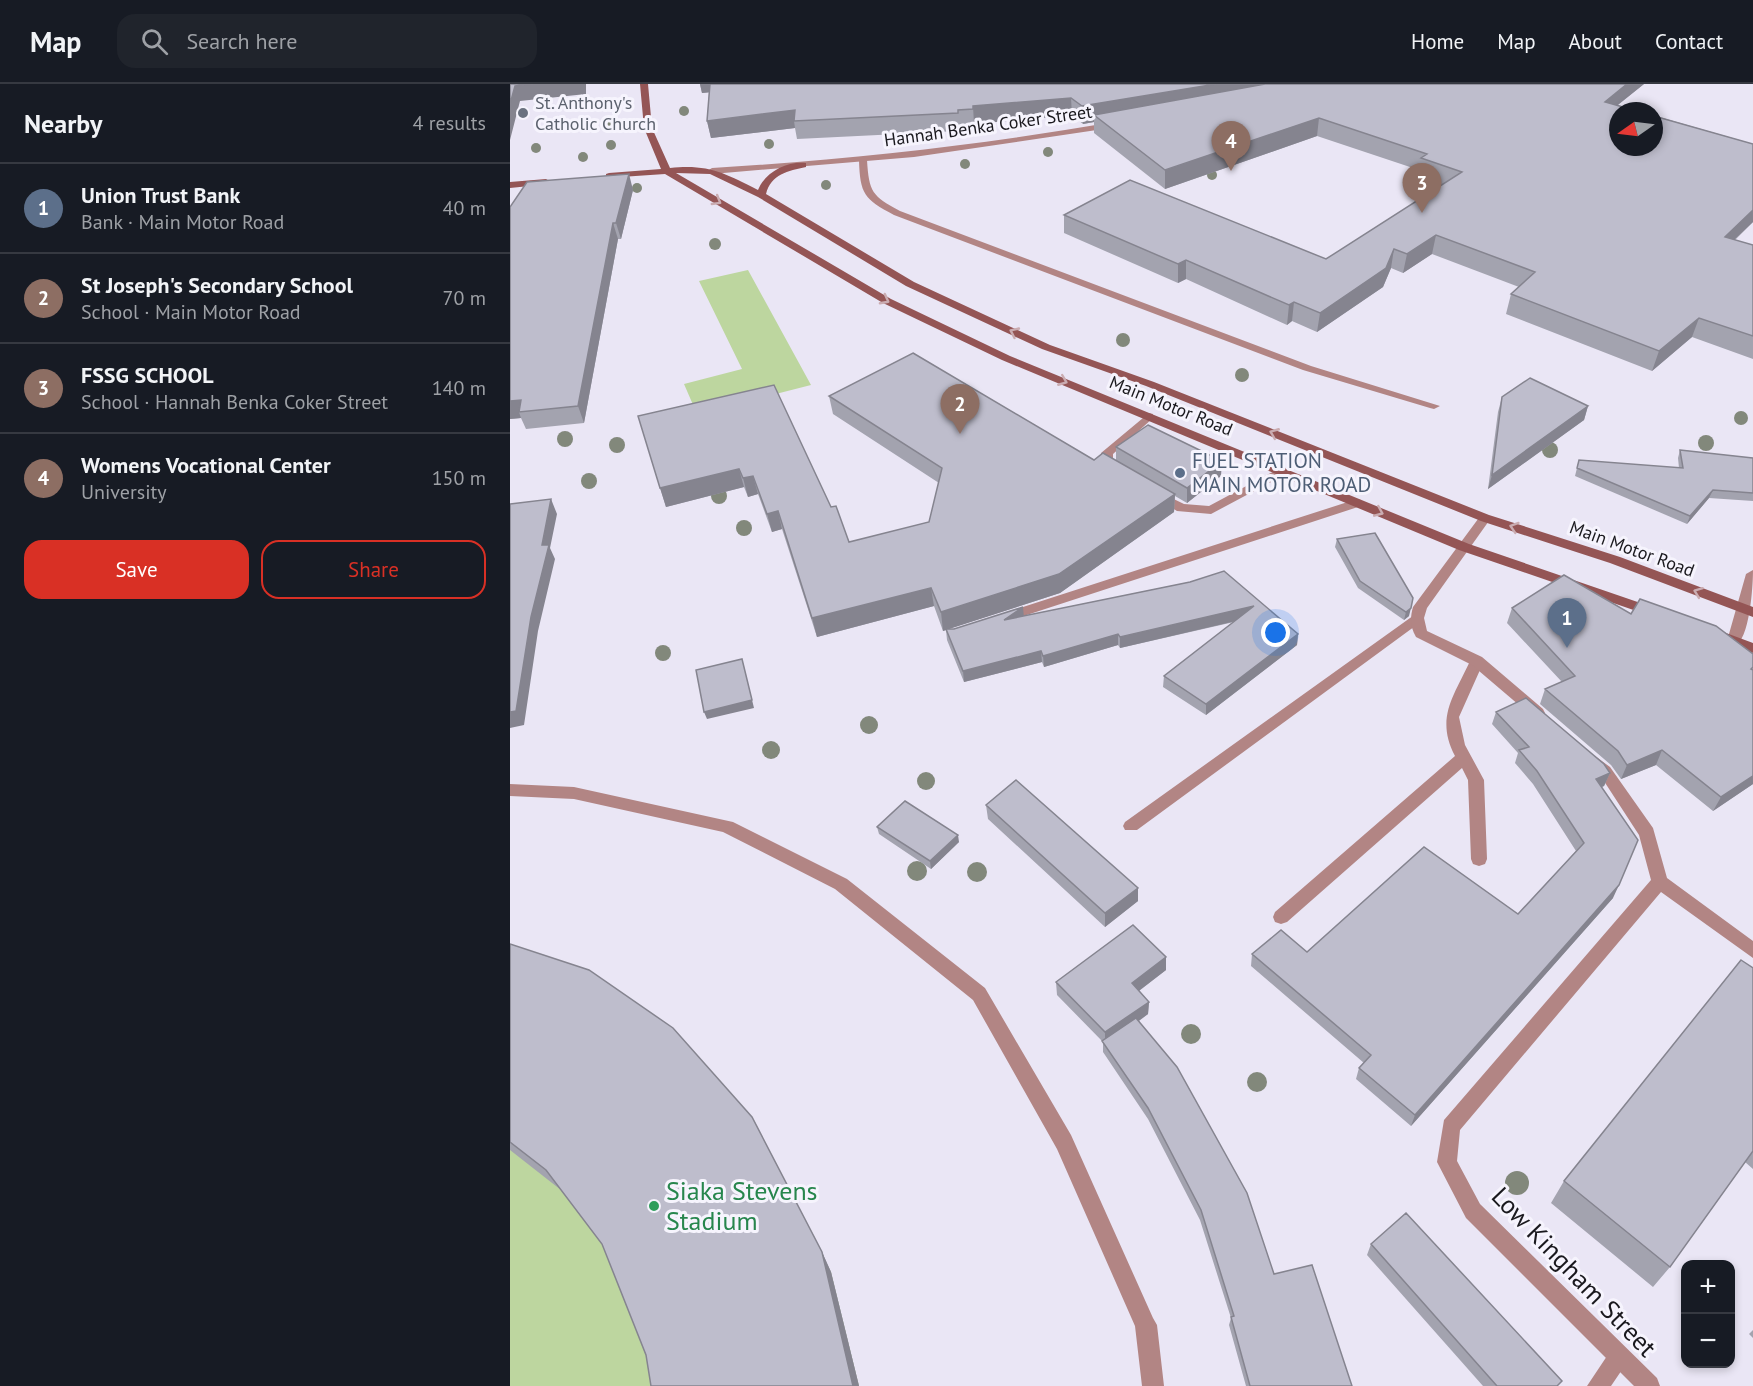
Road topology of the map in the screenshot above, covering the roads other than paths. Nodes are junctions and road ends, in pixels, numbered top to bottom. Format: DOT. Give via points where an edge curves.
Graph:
graph roads {
  1 [pos="644,84"];
  2 [pos="1127,122"];
  3 [pos="863,160"];
  4 [pos="803,165"];
  5 [pos="667,171"];
  6 [pos="712,171"];
  7 [pos="600,177"];
  8 [pos="555,181"];
  9 [pos="510,184"];
  10 [pos="761,195"];
  11 [pos="1434,406"];
  12 [pos="1149,416"];
  13 [pos="1282,471"];
  14 [pos="1357,503"];
  15 [pos="1485,518"];
  16 [pos="1464,547"];
  17 [pos="1753,574"];
  18 [pos="1748,610"];
  19 [pos="1668,617"];
  20 [pos="1417,618"];
  21 [pos="984,624"];
  22 [pos="1701,629"];
  23 [pos="1734,641"];
  24 [pos="1753,648"];
  25 [pos="1477,661"];
  26 [pos="1554,727"];
  27 [pos="1579,749"];
  28 [pos="1463,758"];
  29 [pos="510,790"];
  30 [pos="1131,826"];
  31 [pos="1479,859"];
  32 [pos="1660,882"];
  33 [pos="1281,917"];
  34 [pos="1753,951"];
  35 [pos="1619,1358"];
  36 [pos="1153,1386"];
  37 [pos="1598,1386"];
  38 [pos="1649,1386"];
  1 -- 5 [label="main road" via="648,128"];
  2 -- 3 [label="street, Hannah Benka Coker Street" via="962,149"];
  3 -- 4 [label="street, Hannah Benka Coker Street"];
  3 -- 11 [label="street" via="864,188 869,198 897,213 1307,368"];
  4 -- 6 [label="street, Hannah Benka Coker Street"];
  4 -- 10 [label="main road" via="770,177 762,185"];
  5 -- 6 [label="main road, Hannah Benka Coker Street"];
  5 -- 7 [label="main road, Hannah Benka Coker Street"];
  5 -- 12 [label="main road, Main Motor Road, one-way" via="887,301 1006,358"];
  6 -- 10 [label="main road, Main Motor Road"];
  8 -- 9 [label="main road"];
  15 -- 10 [label="main road, Main Motor Road, one-way" via="1150,384 1046,347 910,284"];
  12 -- 13 [label="main road, Main Motor Road"];
  12 -- 13 [label="street" via="1107,453 1107,463 1111,470 1181,508 1210,510"];
  13 -- 14 [label="main road, Main Motor Road"];
  14 -- 16 [label="main road, Main Motor Road, one-way"];
  14 -- 21 [label="street"];
  15 -- 16 [label="street"];
  18 -- 15 [label="main road, Main Motor Road, one-way" via="1615,560"];
  16 -- 19 [label="main road, Main Motor Road"];
  16 -- 20 [label="street" via="1420,607"];
  17 -- 18 [label="street"];
  18 -- 23 [label="street"];
  20 -- 25 [label="street" via="1421,634"];
  20 -- 30 [label="street"];
  22 -- 23 [label="main road"];
  23 -- 24 [label="main road"];
  25 -- 26 [label="street"];
  25 -- 28 [label="street" via="1452,717"];
  27 -- 32 [label="street" via="1605,771 1647,833"];
  28 -- 31 [label="street" via="1476,780"];
  28 -- 33 [label="street"];
  29 -- 36 [label="street" via="574,794 727,826 841,884 979,994 1064,1142 1146,1326"];
  32 -- 34 [label="street"];
  32 -- 35 [label="street, Low Kingham Street" via="1450,1126 1447,1162 1473,1211"];
  35 -- 37 [label="street"];
  35 -- 38 [label="street, Low Kingham Street"];
}
